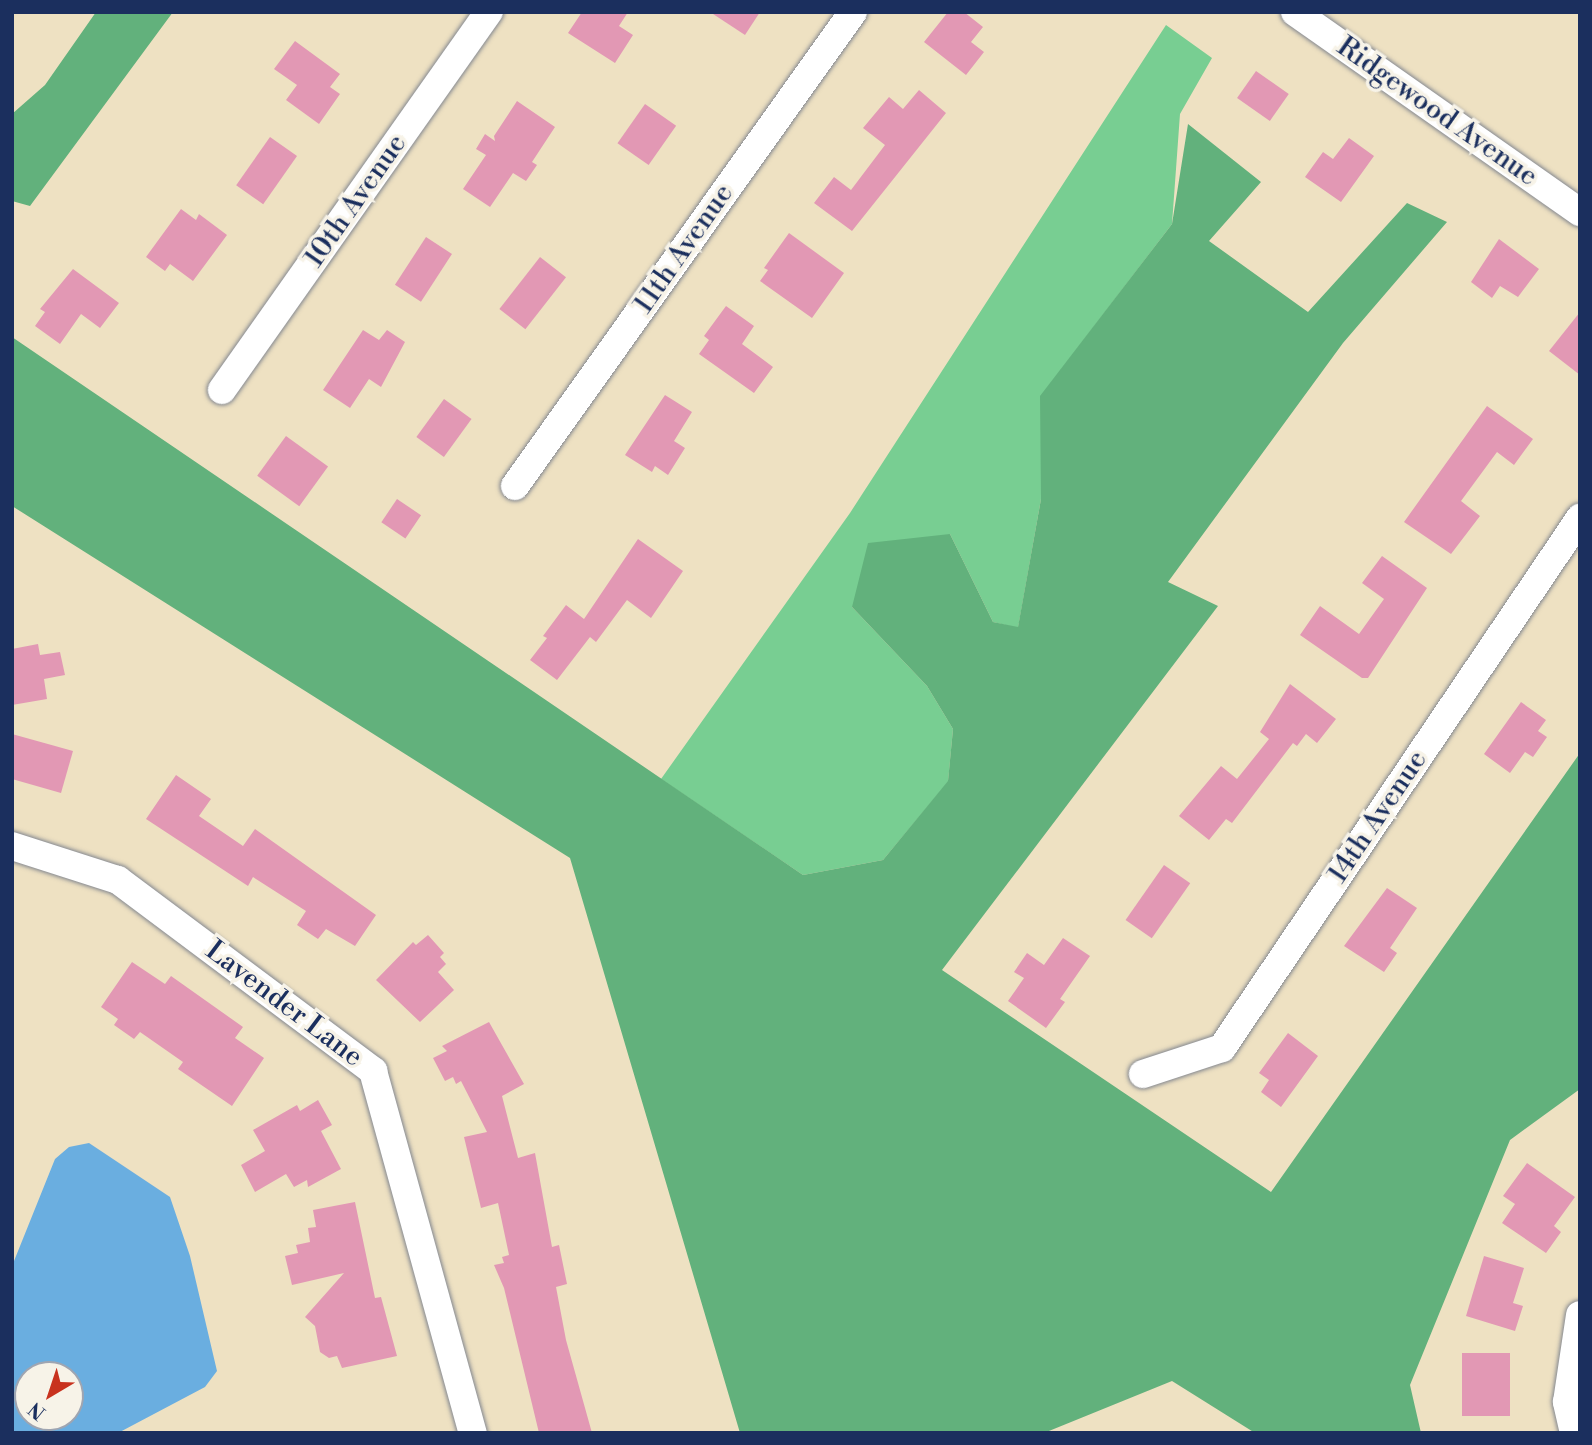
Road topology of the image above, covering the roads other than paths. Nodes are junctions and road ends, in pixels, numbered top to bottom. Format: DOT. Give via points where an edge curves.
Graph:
graph roads {
  1 [pos="489,12"];
  2 [pos="853,12"];
  3 [pos="1295,12"];
  4 [pos="1580,212"];
  5 [pos="222,390"];
  6 [pos="515,486"];
  7 [pos="1580,518"];
  8 [pos="12,846"];
  9 [pos="1143,1074"];
  10 [pos="1580,1315"];
  11 [pos="473,1433"];
  12 [pos="1574,1433"];
  1 -- 5 [label="street, 10th Avenue"];
  2 -- 6 [label="street, 11th Avenue"];
  3 -- 4 [label="street, Ridgewood Avenue"];
  7 -- 9 [label="street, 14th Avenue" via="1222,1048"];
  8 -- 11 [label="street, Lavender Lane" via="118,880 373,1071"];
  10 -- 12 [label="street" via="1567,1402"];
}
